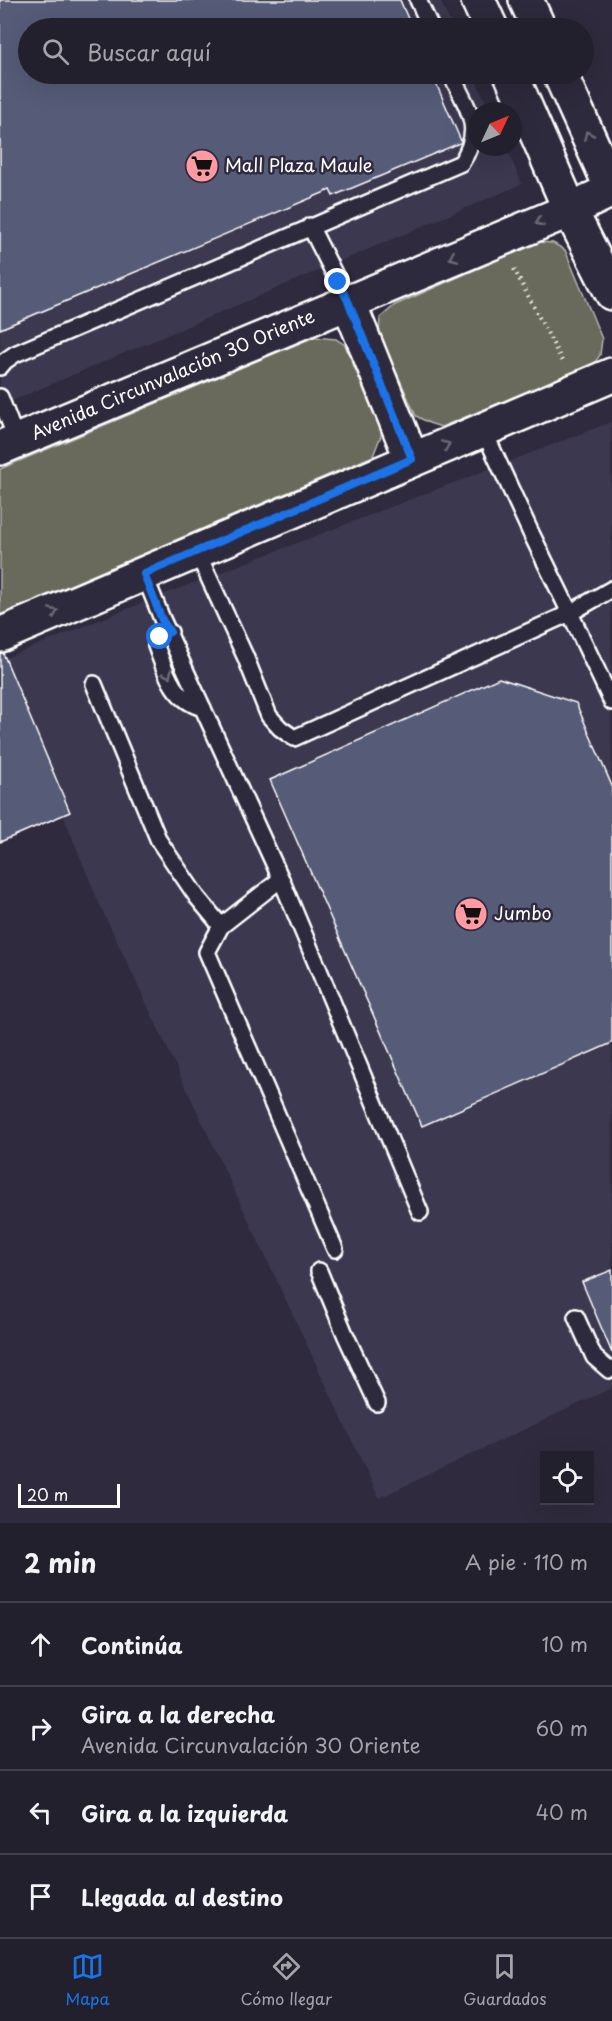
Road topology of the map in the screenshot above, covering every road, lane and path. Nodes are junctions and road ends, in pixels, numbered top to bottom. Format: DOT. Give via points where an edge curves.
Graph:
graph roads {
  1 [pos="418,0"];
  2 [pos="478,0"];
  3 [pos="526,0"];
  4 [pos="426,18"];
  5 [pos="486,18"];
  6 [pos="534,18"];
  7 [pos="456,84"];
  8 [pos="515,84"];
  9 [pos="565,84"];
  10 [pos="612,189"];
  11 [pos="570,210"];
  12 [pos="310,226"];
  13 [pos="507,235"];
  14 [pos="612,293"];
  15 [pos="348,301"];
  16 [pos="0,367"];
  17 [pos="612,375"];
  18 [pos="577,390"];
  19 [pos="0,397"];
  20 [pos="483,429"];
  21 [pos="8,444"];
  22 [pos="412,459"];
  23 [pos="197,552"];
  24 [pos="144,574"];
  25 [pos="612,589"];
  26 [pos="570,613"];
  27 [pos="0,635"];
  28 [pos="94,684"];
  29 [pos="612,702"];
  30 [pos="281,879"];
  31 [pos="221,926"];
  32 [pos="420,1212"];
  33 [pos="335,1249"];
  34 [pos="319,1271"];
  35 [pos="576,1317"];
  36 [pos="612,1369"];
  37 [pos="377,1403"];
  1 -- 4 [label="lane"];
  2 -- 5 [label="main road"];
  3 -- 6 [label="main road"];
  7 -- 12 [label="lane" via="472,119 474,134 461,163"];
  8 -- 11 [label="main road"];
  10 -- 9 [label="main road, one-way"];
  10 -- 11 [label="main road, Avenida Circunvalación 30 Oriente"];
  11 -- 13 [label="main road, Avenida Circunvalación 30 Oriente, one-way"];
  11 -- 14 [label="main road"];
  12 -- 15 [label="lane"];
  12 -- 16 [label="lane" via="15,354"];
  13 -- 15 [label="main road, Avenida Circunvalación 30 Oriente, one-way"];
  13 -- 18 [label="path" via="509,260"];
  15 -- 21 [label="main road, Avenida Circunvalación 30 Oriente"];
  15 -- 22 [label="main road"];
  17 -- 18 [label="main road"];
  18 -- 20 [label="main road"];
  19 -- 21 [label="lane"];
  22 -- 20 [label="main road, one-way"];
  20 -- 26 [label="lane"];
  22 -- 23 [label="main road"];
  23 -- 24 [label="main road"];
  23 -- 26 [label="lane" via="269,716 294,738"];
  27 -- 24 [label="main road, one-way"];
  24 -- 30 [label="lane" via="170,632 160,637 156,646 164,668 178,695 190,705 203,708"];
  25 -- 26 [label="lane"];
  26 -- 29 [label="lane"];
  28 -- 31 [label="lane" via="159,841"];
  30 -- 31 [label="lane"];
  30 -- 32 [label="lane"];
  31 -- 33 [label="lane" via="207,952"];
  34 -- 37 [label="lane"];
  35 -- 36 [label="lane" via="594,1357"];
}
